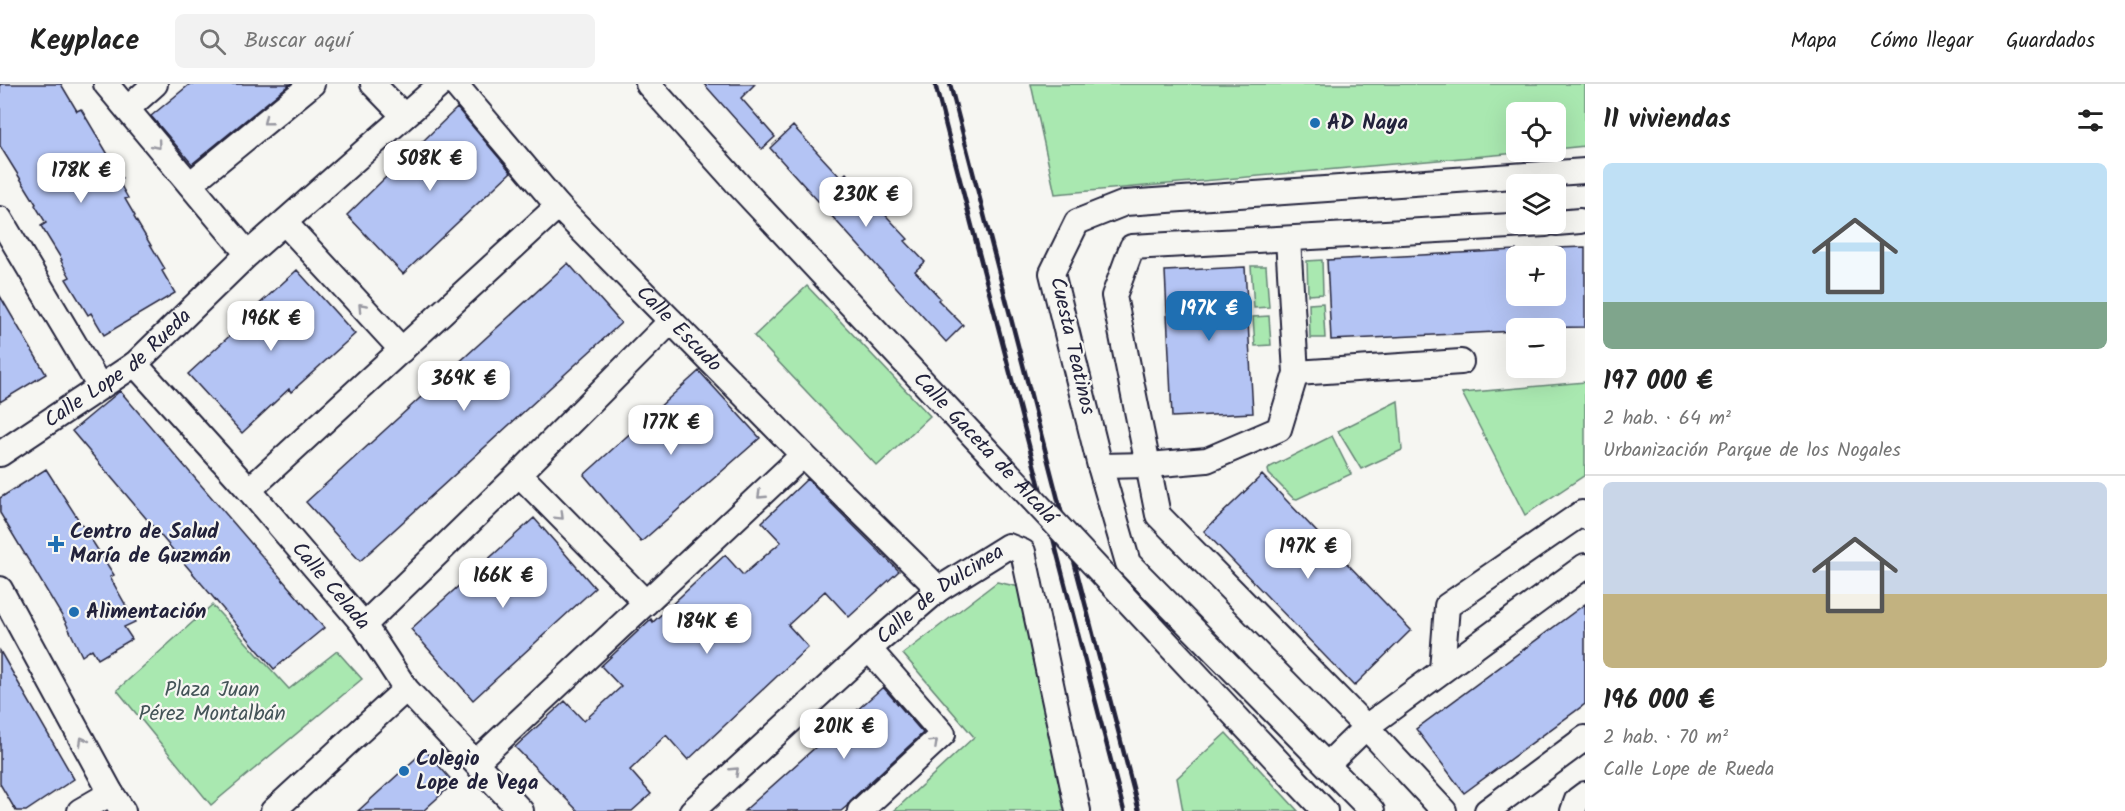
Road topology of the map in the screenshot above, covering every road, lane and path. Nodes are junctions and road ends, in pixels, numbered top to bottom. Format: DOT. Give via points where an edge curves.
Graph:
graph roads {
  1 [pos="106,84"];
  2 [pos="155,84"];
  3 [pos="312,84"];
  4 [pos="372,84"];
  5 [pos="441,84"];
  6 [pos="455,84"];
  7 [pos="648,84"];
  8 [pos="127,109"];
  9 [pos="404,116"];
  10 [pos="1585,171"];
  11 [pos="190,184"];
  12 [pos="558,206"];
  13 [pos="0,219"];
  14 [pos="1580,221"];
  15 [pos="1566,222"];
  16 [pos="285,223"];
  17 [pos="1506,226"];
  18 [pos="1288,239"];
  19 [pos="248,254"];
  20 [pos="671,321"];
  21 [pos="402,350"];
  22 [pos="1461,362"];
  23 [pos="135,364"];
  24 [pos="1296,373"];
  25 [pos="100,387"];
  26 [pos="0,454"];
  27 [pos="803,455"];
  28 [pos="1149,465"];
  29 [pos="1100,466"];
  30 [pos="519,474"];
  31 [pos="249,490"];
  32 [pos="1585,517"];
  33 [pos="1585,566"];
  34 [pos="0,589"];
  35 [pos="939,589"];
  36 [pos="646,603"];
  37 [pos="364,625"];
  38 [pos="869,649"];
  39 [pos="1442,670"];
  40 [pos="406,689"];
  41 [pos="1366,727"];
  42 [pos="1585,738"];
  43 [pos="476,762"];
  44 [pos="1328,764"];
  45 [pos="1585,794"];
  46 [pos="117,802"];
  47 [pos="80,811"];
  48 [pos="273,811"];
  49 [pos="521,811"];
  50 [pos="692,811"];
  51 [pos="860,811"];
  52 [pos="1078,811"];
  53 [pos="1325,811"];
  54 [pos="1372,811"];
  55 [pos="1444,811"];
  56 [pos="1487,811"];
  57 [pos="1573,811"];
  1 -- 8 [label="street"];
  2 -- 8 [label="street"];
  3 -- 11 [label="street, one-way"];
  4 -- 9 [label="street"];
  5 -- 9 [label="street, Calle Lope de Rueda"];
  6 -- 12 [label="street, Calle Escudo"];
  7 -- 53 [label="street, Calle Gaceta de Alcalá, bridge"];
  8 -- 11 [label="street, one-way"];
  9 -- 16 [label="street, Calle Lope de Rueda"];
  10 -- 29 [label="street, Cuesta Teatinos" via="1125,203 1077,222 1052,273"];
  11 -- 19 [label="street"];
  12 -- 20 [label="street, Calle Escudo"];
  12 -- 21 [label="street"];
  13 -- 25 [label="street"];
  14 -- 15 [label="street"];
  16 -- 19 [label="street, Calle Lope de Rueda"];
  21 -- 16 [label="street, one-way"];
  17 -- 18 [label="street"];
  18 -- 24 [label="street"];
  18 -- 28 [label="street" via="1132,248 1114,296"];
  19 -- 23 [label="street, Calle Lope de Rueda"];
  20 -- 27 [label="street, Calle Escudo"];
  20 -- 30 [label="street"];
  21 -- 31 [label="street"];
  22 -- 24 [label="street"];
  23 -- 25 [label="street, Calle Lope de Rueda"];
  23 -- 31 [label="street, Calle Celada"];
  24 -- 28 [label="street" via="1279,429 1207,460"];
  25 -- 26 [label="street, Calle Lope de Rueda"];
  27 -- 35 [label="street, Calle Escudo"];
  27 -- 36 [label="street, one-way"];
  28 -- 29 [label="street"];
  28 -- 41 [label="street" via="1158,515"];
  29 -- 44 [label="street, Cuesta Teatinos" via="1128,563"];
  30 -- 36 [label="street, one-way"];
  30 -- 37 [label="street"];
  31 -- 37 [label="street, Calle Celada"];
  32 -- 39 [label="street" via="1582,513 1447,606"];
  33 -- 39 [label="street"];
  46 -- 34 [label="street, one-way"];
  35 -- 38 [label="street, Calle de Dulcinea"];
  35 -- 52 [label="street, Calle de Dulcinea" via="1008,546 1023,552"];
  36 -- 43 [label="street"];
  37 -- 40 [label="street, Calle Celada"];
  50 -- 38 [label="street, Calle de Dulcinea, one-way"];
  51 -- 38 [label="street, one-way" via="943,734"];
  39 -- 41 [label="street"];
  40 -- 43 [label="street, Calle Celada"];
  40 -- 48 [label="street"];
  41 -- 44 [label="street"];
  41 -- 55 [label="street"];
  42 -- 56 [label="street"];
  43 -- 49 [label="street, Calle Celada"];
  44 -- 54 [label="street, Cuesta Teatinos"];
  45 -- 57 [label="street" via="1577,800"];
  46 -- 47 [label="street"];
}
